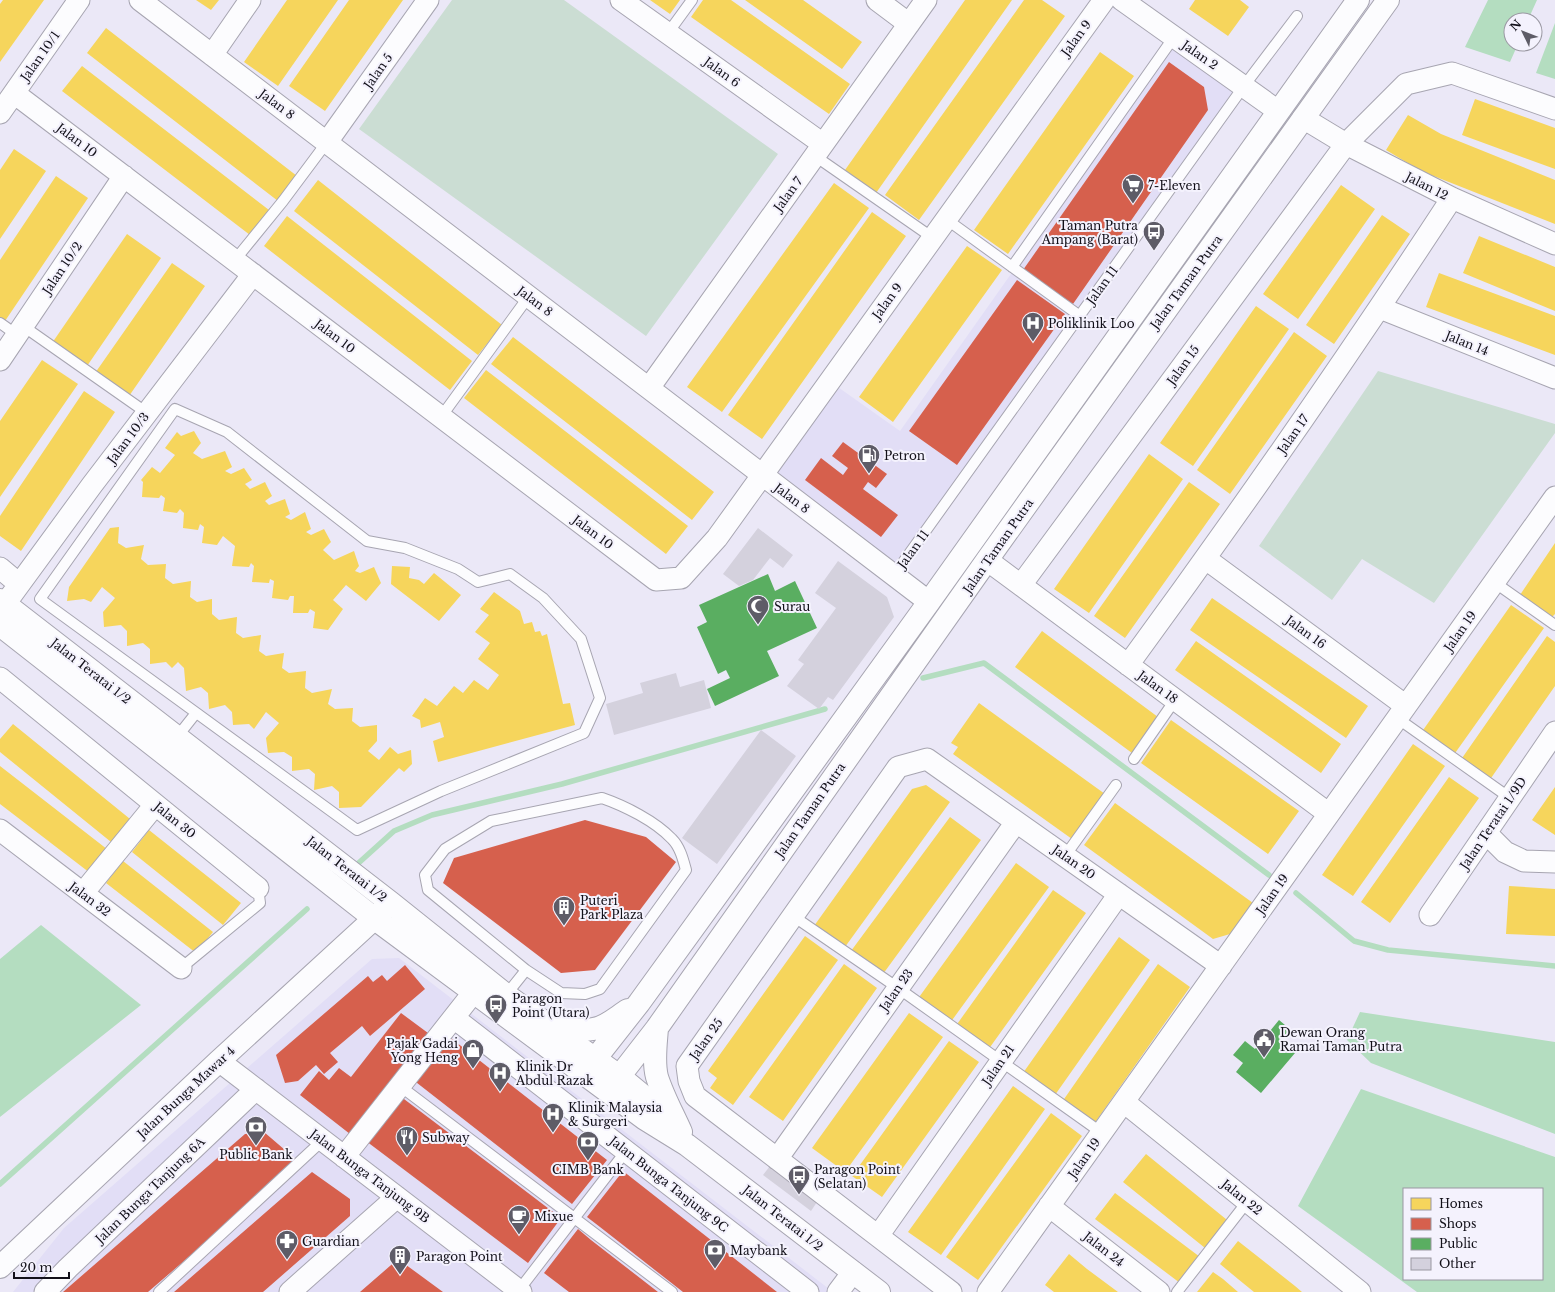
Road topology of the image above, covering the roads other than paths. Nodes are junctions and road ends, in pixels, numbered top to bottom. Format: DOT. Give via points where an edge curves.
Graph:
graph roads {
  1 [pos="79,0"];
  2 [pos="140,0"];
  3 [pos="250,0"];
  4 [pos="428,0"];
  5 [pos="622,0"];
  6 [pos="692,0"];
  7 [pos="877,0"];
  8 [pos="926,0"];
  9 [pos="1104,0"];
  10 [pos="1122,0"];
  11 [pos="1358,0"];
  12 [pos="1388,0"];
  13 [pos="1297,16"];
  14 [pos="909,24"];
  15 [pos="668,33"];
  16 [pos="1174,37"];
  17 [pos="212,55"];
  18 [pos="1244,86"];
  19 [pos="4,105"];
  20 [pos="1555,109"];
  21 [pos="1278,111"];
  22 [pos="1303,118"];
  23 [pos="327,142"];
  24 [pos="1346,144"];
  25 [pos="819,150"];
  26 [pos="124,176"];
  27 [pos="1452,198"];
  28 [pos="946,219"];
  29 [pos="933,238"];
  30 [pos="1555,244"];
  31 [pos="234,260"];
  32 [pos="1012,267"];
  33 [pos="253,274"];
  34 [pos="529,296"];
  35 [pos="1380,308"];
  36 [pos="1080,316"];
  37 [pos="0,323"];
  38 [pos="20,331"];
  39 [pos="0,360"];
  40 [pos="1555,378"];
  41 [pos="649,388"];
  42 [pos="159,408"];
  43 [pos="441,417"];
  44 [pos="763,475"];
  45 [pos="1555,497"];
  46 [pos="1206,559"];
  47 [pos="987,560"];
  48 [pos="0,568"];
  49 [pos="894,576"];
  50 [pos="656,580"];
  51 [pos="1494,582"];
  52 [pos="19,584"];
  53 [pos="1021,585"];
  54 [pos="3,602"];
  55 [pos="929,602"];
  56 [pos="0,625"];
  57 [pos="1555,625"];
  58 [pos="1128,665"];
  59 [pos="4,689"];
  60 [pos="1176,700"];
  61 [pos="1402,712"];
  62 [pos="196,713"];
  63 [pos="1555,732"];
  64 [pos="177,737"];
  65 [pos="927,759"];
  66 [pos="1134,759"];
  67 [pos="1116,785"];
  68 [pos="1510,798"];
  69 [pos="155,805"];
  70 [pos="1329,814"];
  71 [pos="1016,822"];
  72 [pos="0,830"];
  73 [pos="1486,833"];
  74 [pos="1065,856"];
  75 [pos="1555,862"];
  76 [pos="258,888"];
  77 [pos="82,893"];
  78 [pos="1119,894"];
  79 [pos="391,903"];
  80 [pos="1430,915"];
  81 [pos="793,916"];
  82 [pos="375,919"];
  83 [pos="1221,966"];
  84 [pos="181,968"];
  85 [pos="526,970"];
  86 [pos="898,988"];
  87 [pos="473,993"];
  88 [pos="506,995"];
  89 [pos="639,1003"];
  90 [pos="454,1018"];
  91 [pos="540,1019"];
  92 [pos="657,1028"];
  93 [pos="1002,1060"];
  94 [pos="219,1061"];
  95 [pos="590,1067"];
  96 [pos="614,1084"];
  97 [pos="400,1086"];
  98 [pos="256,1089"];
  99 [pos="1124,1102"];
  100 [pos="1102,1132"];
  101 [pos="322,1140"];
  102 [pos="687,1145"];
  103 [pos="626,1151"];
  104 [pos="344,1157"];
  105 [pos="777,1159"];
  106 [pos="397,1197"];
  107 [pos="1247,1202"];
  108 [pos="1049,1206"];
  109 [pos="575,1218"];
  110 [pos="878,1236"];
  111 [pos="0,1267"];
  112 [pos="853,1272"];
  113 [pos="520,1291"];
  114 [pos="45,1292"];
  115 [pos="160,1292"];
  116 [pos="290,1292"];
  117 [pos="672,1292"];
  118 [pos="808,1292"];
  119 [pos="838,1292"];
  120 [pos="879,1292"];
  121 [pos="951,1292"];
  122 [pos="988,1292"];
  123 [pos="1159,1292"];
  124 [pos="1177,1292"];
  125 [pos="1360,1292"];
  1 -- 19 [label="street, Jalan 10/1"];
  2 -- 17 [label="street, Jalan 8"];
  3 -- 17 [label="street"];
  4 -- 23 [label="street, Jalan 5"];
  5 -- 15 [label="street, Jalan 6"];
  6 -- 15 [label="lane"];
  7 -- 14 [label="street"];
  8 -- 14 [label="street, Jalan 7"];
  9 -- 28 [label="street, Jalan 9"];
  10 -- 16 [label="street, Jalan 2"];
  11 -- 21 [label="street, Jalan Taman Putra"];
  12 -- 22 [label="street, Jalan Taman Putra"];
  13 -- 18 [label="lane, Jalan 11"];
  14 -- 25 [label="street, Jalan 7"];
  15 -- 25 [label="street, Jalan 6"];
  16 -- 18 [label="street, Jalan 2"];
  16 -- 32 [label="lane"];
  17 -- 23 [label="street, Jalan 8"];
  18 -- 21 [label="street, Jalan 2"];
  18 -- 36 [label="lane, Jalan 11"];
  19 -- 26 [label="street, Jalan 10"];
  20 -- 24 [label="street, Jalan 15" via="1452,73 1406,84"];
  21 -- 55 [label="street, Jalan Taman Putra"];
  22 -- 24 [label="street, Jalan 12"];
  22 -- 47 [label="street, Jalan Taman Putra"];
  23 -- 31 [label="lane"];
  23 -- 34 [label="street, Jalan 8"];
  24 -- 27 [label="street, Jalan 12"];
  24 -- 53 [label="street, Jalan 15"];
  25 -- 29 [label="lane"];
  25 -- 41 [label="street, Jalan 7"];
  26 -- 31 [label="street, Jalan 10"];
  26 -- 38 [label="street, Jalan 10/2"];
  27 -- 30 [label="street, Jalan 12"];
  27 -- 35 [label="street, Jalan 17"];
  28 -- 29 [label="street, Jalan 9"];
  28 -- 32 [label="lane"];
  29 -- 44 [label="street, Jalan 9"];
  31 -- 33 [label="street, Jalan 10"];
  32 -- 36 [label="lane"];
  33 -- 42 [label="street, Jalan 10/3"];
  33 -- 43 [label="street, Jalan 10"];
  34 -- 41 [label="street, Jalan 8"];
  34 -- 43 [label="lane"];
  35 -- 40 [label="street, Jalan 14"];
  35 -- 46 [label="street, Jalan 17"];
  36 -- 49 [label="lane, Jalan 11"];
  37 -- 38 [label="lane"];
  38 -- 39 [label="street, Jalan 10/2"];
  38 -- 42 [label="lane"];
  41 -- 44 [label="street, Jalan 8"];
  42 -- 52 [label="street, Jalan 10/3"];
  42 -- 62 [label="lane" via="40,599"];
  42 -- 62 [label="lane" via="227,432 367,541 405,548 458,569 478,582 510,574 543,598 581,639 600,698 584,733 441,791 357,830"];
  43 -- 50 [label="street, Jalan 10"];
  44 -- 49 [label="street, Jalan 8"];
  44 -- 50 [label="street, Jalan 9" via="717,538 681,578"];
  45 -- 51 [label="street, Jalan 19"];
  46 -- 58 [label="street, Jalan 17"];
  46 -- 61 [label="street, Jalan 16"];
  47 -- 53 [label="street, Jalan 18"];
  47 -- 92 [label="street, Jalan Taman Putra"];
  48 -- 52 [label="street"];
  49 -- 55 [label="street, Jalan 8"];
  51 -- 57 [label="lane"];
  51 -- 61 [label="street, Jalan 19"];
  52 -- 54 [label="street, Jalan 10/3"];
  53 -- 58 [label="street, Jalan 18"];
  54 -- 64 [label="street, Jalan Teratai 1/2"];
  55 -- 89 [label="street, Jalan Taman Putra"];
  56 -- 82 [label="street, Jalan Teratai 1/2"];
  58 -- 60 [label="street, Jalan 18"];
  59 -- 69 [label="street, Jalan 30"];
  60 -- 66 [label="lane"];
  60 -- 70 [label="street, Jalan 18"];
  61 -- 68 [label="lane"];
  61 -- 70 [label="street, Jalan 19"];
  62 -- 64 [label="lane"];
  63 -- 68 [label="street, Jalan Teratai 1/9D"];
  64 -- 79 [label="street, Jalan Teratai 1/2"];
  65 -- 71 [label="street, Jalan 20"];
  65 -- 81 [label="street, Jalan 25" via="898,766"];
  67 -- 74 [label="lane"];
  68 -- 73 [label="street, Jalan Teratai 1/9D"];
  69 -- 76 [label="street, Jalan 30"];
  69 -- 77 [label="street"];
  70 -- 83 [label="street, Jalan 19"];
  71 -- 74 [label="street, Jalan 20"];
  71 -- 86 [label="street, Jalan 23"];
  72 -- 77 [label="street, Jalan 32"];
  73 -- 75 [label="street" via="1506,852 1524,861"];
  73 -- 80 [label="street, Jalan Teratai 1/9D"];
  74 -- 78 [label="street, Jalan 20"];
  76 -- 84 [label="lane, Jalan 30" via="260,903"];
  77 -- 84 [label="street, Jalan 32"];
  78 -- 83 [label="street, Jalan 20"];
  78 -- 93 [label="street, Jalan 21"];
  79 -- 82 [label="street, Jalan Bunga Mawar 4"];
  79 -- 88 [label="street, Jalan Teratai 1/2"];
  81 -- 86 [label="lane"];
  81 -- 105 [label="street, Jalan 25" via="687,1066 689,1082 695,1096"];
  82 -- 87 [label="street, Jalan Teratai 1/2"];
  82 -- 94 [label="street, Jalan Bunga Mawar 4"];
  83 -- 99 [label="street, Jalan 19"];
  85 -- 85 [label="lane" via="428,890 425,875 445,849 491,821 602,798 622,805 672,839 686,870 600,989 586,994 561,993"];
  85 -- 88 [label="lane"];
  86 -- 93 [label="lane"];
  86 -- 105 [label="street, Jalan 23"];
  87 -- 90 [label="street"];
  87 -- 95 [label="street, Jalan Teratai 1/2"];
  88 -- 91 [label="street, Jalan Teratai 1/2"];
  89 -- 91 [label="street" via="594,1029 560,1026"];
  89 -- 95 [label="street, Jalan Taman Putra"];
  90 -- 97 [label="street"];
  90 -- 103 [label="street, Jalan Bunga Tanjung 9C"];
  91 -- 95 [label="street, Jalan Teratai 1/2"];
  92 -- 96 [label="street, Jalan Taman Putra"];
  92 -- 102 [label="street" via="657,1076"];
  93 -- 100 [label="lane"];
  93 -- 110 [label="street, Jalan 21"];
  94 -- 98 [label="street, Jalan Bunga Tanjung 9B"];
  94 -- 111 [label="street, Jalan Bunga Mawar 4"];
  95 -- 96 [label="street, Jalan Teratai 1/2"];
  96 -- 102 [label="street, Jalan Teratai 1/2" via="644,1119"];
  97 -- 104 [label="street"];
  97 -- 109 [label="lane"];
  98 -- 101 [label="street, Jalan Bunga Tanjung 9B"];
  98 -- 114 [label="street, Jalan Bunga Tanjung 6A"];
  99 -- 100 [label="street, Jalan 19"];
  99 -- 107 [label="street, Jalan 22"];
  100 -- 108 [label="street, Jalan 19"];
  101 -- 104 [label="street, Jalan Bunga Tanjung 9B"];
  101 -- 115 [label="lane"];
  102 -- 112 [label="street, Jalan Teratai 1/2"];
  103 -- 109 [label="lane"];
  103 -- 118 [label="street, Jalan Bunga Tanjung 9C"];
  104 -- 106 [label="street, Jalan Bunga Tanjung 9B"];
  105 -- 110 [label="street, Jalan 25"];
  106 -- 113 [label="street, Jalan Bunga Tanjung 9B"];
  106 -- 116 [label="street"];
  107 -- 124 [label="lane"];
  107 -- 125 [label="street, Jalan 22"];
  108 -- 122 [label="street, Jalan 19"];
  108 -- 123 [label="street, Jalan 24"];
  109 -- 113 [label="lane"];
  109 -- 117 [label="lane"];
  110 -- 121 [label="street, Jalan 25"];
  112 -- 119 [label="street"];
  112 -- 120 [label="street, Jalan Teratai 1/2"];
}
